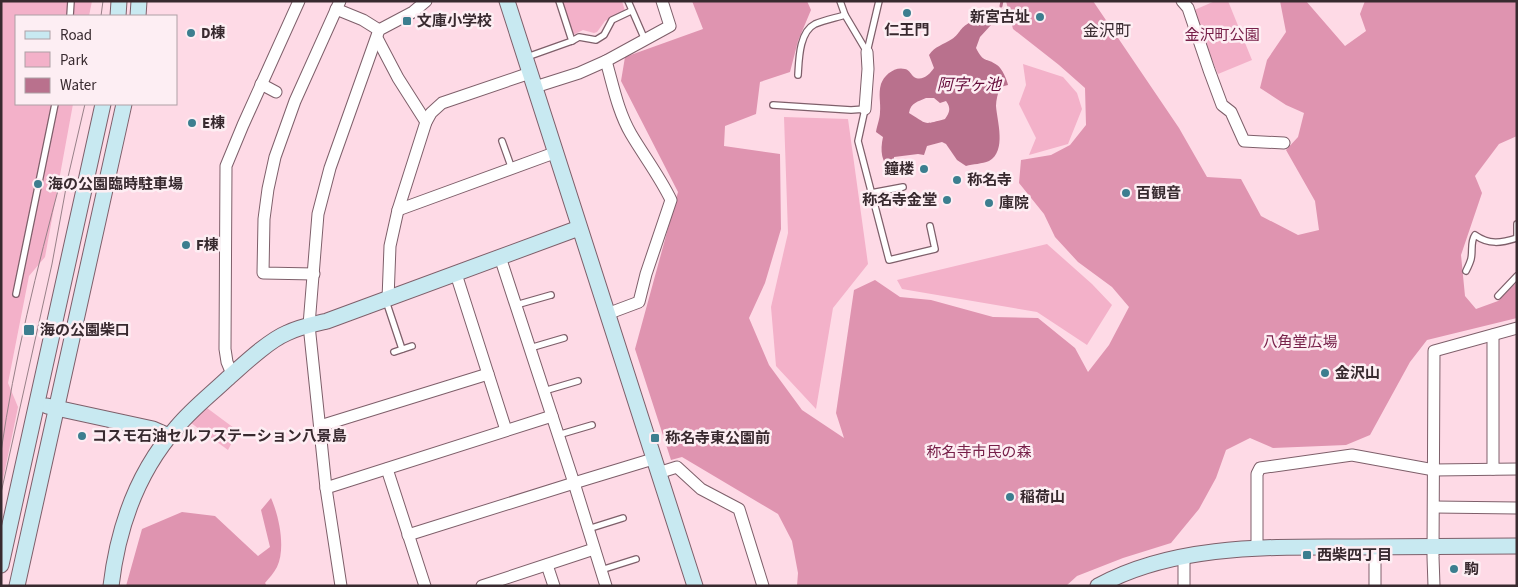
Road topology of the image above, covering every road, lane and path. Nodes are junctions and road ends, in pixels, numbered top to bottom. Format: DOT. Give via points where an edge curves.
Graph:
graph roads {
  1 [pos="72,1"];
  2 [pos="119,1"];
  3 [pos="139,1"];
  4 [pos="299,1"];
  5 [pos="426,1"];
  6 [pos="507,1"];
  7 [pos="559,1"];
  8 [pos="628,1"];
  9 [pos="662,1"];
  10 [pos="840,1"];
  11 [pos="879,1"];
  12 [pos="1182,1"];
  13 [pos="338,5"];
  14 [pos="631,11"];
  15 [pos="70,15"];
  16 [pos="118,15"];
  17 [pos="138,15"];
  18 [pos="845,15"];
  19 [pos="378,34"];
  20 [pos="645,40"];
  21 [pos="572,41"];
  22 [pos="867,52"];
  23 [pos="525,57"];
  24 [pos="606,61"];
  25 [pos="798,75"];
  26 [pos="532,80"];
  27 [pos="261,84"];
  28 [pos="276,92"];
  29 [pos="55,105"];
  30 [pos="103,105"];
  31 [pos="124,105"];
  32 [pos="773,105"];
  33 [pos="865,109"];
  34 [pos="426,122"];
  35 [pos="502,141"];
  36 [pos="1284,143"];
  37 [pos="554,153"];
  38 [pos="512,168"];
  39 [pos="904,187"];
  40 [pos="872,192"];
  41 [pos="398,210"];
  42 [pos="1517,224"];
  43 [pos="930,226"];
  44 [pos="579,228"];
  45 [pos="1517,237"];
  46 [pos="500,257"];
  47 [pos="1466,271"];
  48 [pos="314,274"];
  49 [pos="456,274"];
  50 [pos="1517,276"];
  51 [pos="16,294"];
  52 [pos="551,295"];
  53 [pos="1498,296"];
  54 [pos="386,299"];
  55 [pos="516,305"];
  56 [pos="607,314"];
  57 [pos="310,325"];
  58 [pos="1517,328"];
  59 [pos="1493,335"];
  60 [pos="564,338"];
  61 [pos="412,346"];
  62 [pos="530,348"];
  63 [pos="402,349"];
  64 [pos="394,352"];
  65 [pos="232,374"];
  66 [pos="488,374"];
  67 [pos="578,381"];
  68 [pos="544,391"];
  69 [pos="37,404"];
  70 [pos="57,408"];
  71 [pos="552,416"];
  72 [pos="592,424"];
  73 [pos="320,426"];
  74 [pos="506,430"];
  75 [pos="558,435"];
  76 [pos="169,436"];
  77 [pos="656,466"];
  78 [pos="387,468"];
  79 [pos="1492,469"];
  80 [pos="1517,469"];
  81 [pos="1434,470"];
  82 [pos="574,483"];
  83 [pos="326,488"];
  84 [pos="1434,507"];
  85 [pos="1517,508"];
  86 [pos="624,518"];
  87 [pos="588,529"];
  88 [pos="408,535"];
  89 [pos="1433,546"];
  90 [pos="1517,546"];
  91 [pos="1257,547"];
  92 [pos="1375,547"];
  93 [pos="594,549"];
  94 [pos="1184,556"];
  95 [pos="636,559"];
  96 [pos="1,565"];
  97 [pos="547,565"];
  98 [pos="601,570"];
  99 [pos="502,583"];
  100 [pos="17,586"];
  101 [pos="111,586"];
  102 [pos="341,586"];
  103 [pos="425,586"];
  104 [pos="482,586"];
  105 [pos="554,586"];
  106 [pos="606,586"];
  107 [pos="695,586"];
  108 [pos="763,586"];
  109 [pos="1098,586"];
  110 [pos="1184,586"];
  111 [pos="1375,586"];
  112 [pos="1434,586"];
  1 -- 15 [label="lane"];
  2 -- 16 [label="street"];
  3 -- 17 [label="street"];
  4 -- 27 [label="street"];
  5 -- 19 [label="street"];
  6 -- 23 [label="street"];
  7 -- 21 [label="lane"];
  8 -- 14 [label="lane"];
  9 -- 20 [label="street" via="670,26"];
  10 -- 18 [label="lane"];
  11 -- 22 [label="lane"];
  12 -- 36 [label="street" via="1188,8 1222,105 1231,112 1244,141"];
  13 -- 19 [label="street" via="363,20"];
  13 -- 48 [label="street" via="295,101 275,157 264,219 263,272"];
  14 -- 20 [label="lane"];
  14 -- 21 [label="lane" via="612,20 604,36 596,40 579,37"];
  18 -- 22 [label="lane"];
  18 -- 25 [label="lane" via="813,25 806,32"];
  19 -- 34 [label="street" via="398,78"];
  19 -- 48 [label="street" via="330,168 318,214"];
  20 -- 24 [label="street"];
  21 -- 23 [label="lane"];
  22 -- 33 [label="street"];
  23 -- 26 [label="street"];
  24 -- 26 [label="street" via="579,73"];
  24 -- 56 [label="street" via="630,132 671,200 639,302"];
  26 -- 34 [label="street" via="442,104"];
  26 -- 37 [label="street"];
  27 -- 28 [label="street"];
  27 -- 65 [label="street" via="226,166 225,349"];
  29 -- 51 [label="lane"];
  30 -- 69 [label="street"];
  31 -- 70 [label="street"];
  32 -- 33 [label="lane"];
  33 -- 40 [label="lane" via="858,141"];
  34 -- 41 [label="street"];
  35 -- 38 [label="lane"];
  37 -- 38 [label="street"];
  37 -- 44 [label="street"];
  38 -- 41 [label="street"];
  39 -- 40 [label="lane"];
  40 -- 43 [label="lane" via="889,260 935,249"];
  41 -- 54 [label="street" via="390,246"];
  42 -- 45 [label="lane"];
  44 -- 46 [label="street"];
  44 -- 56 [label="street"];
  45 -- 47 [label="lane" via="1495,243 1484,242 1475,235"];
  46 -- 49 [label="street"];
  46 -- 55 [label="street"];
  48 -- 57 [label="street"];
  49 -- 54 [label="street"];
  49 -- 66 [label="street"];
  50 -- 53 [label="lane"];
  52 -- 55 [label="lane"];
  54 -- 57 [label="street"];
  54 -- 63 [label="lane"];
  55 -- 62 [label="street"];
  56 -- 77 [label="street"];
  57 -- 65 [label="street" via="278,338"];
  57 -- 73 [label="street"];
  58 -- 59 [label="street"];
  59 -- 79 [label="street"];
  59 -- 81 [label="street" via="1434,351"];
  60 -- 62 [label="lane"];
  61 -- 63 [label="lane"];
  62 -- 68 [label="street"];
  63 -- 64 [label="lane"];
  65 -- 76 [label="street"];
  66 -- 73 [label="street"];
  66 -- 74 [label="street"];
  67 -- 68 [label="lane"];
  68 -- 71 [label="street"];
  69 -- 70 [label="street"];
  69 -- 96 [label="street"];
  70 -- 76 [label="street"];
  70 -- 100 [label="street"];
  71 -- 74 [label="street"];
  71 -- 75 [label="street"];
  72 -- 75 [label="lane"];
  73 -- 83 [label="street"];
  74 -- 78 [label="street"];
  75 -- 82 [label="street"];
  76 -- 101 [label="street" via="142,476 128,509 115,556"];
  77 -- 82 [label="street"];
  77 -- 107 [label="street"];
  77 -- 108 [label="street" via="677,467 701,489 739,509"];
  78 -- 83 [label="street"];
  78 -- 88 [label="street"];
  79 -- 80 [label="street"];
  79 -- 81 [label="street"];
  81 -- 84 [label="street"];
  81 -- 91 [label="street" via="1352,455 1260,468 1257,474"];
  82 -- 87 [label="street"];
  82 -- 88 [label="street"];
  83 -- 102 [label="street"];
  84 -- 85 [label="street"];
  84 -- 89 [label="street"];
  86 -- 87 [label="lane"];
  87 -- 93 [label="street"];
  88 -- 103 [label="street"];
  89 -- 90 [label="street"];
  89 -- 92 [label="street"];
  89 -- 112 [label="street"];
  91 -- 92 [label="street"];
  91 -- 94 [label="street"];
  92 -- 111 [label="street"];
  93 -- 97 [label="street"];
  93 -- 98 [label="street"];
  94 -- 109 [label="street" via="1118,575"];
  94 -- 110 [label="street"];
  95 -- 98 [label="lane"];
  97 -- 99 [label="street"];
  97 -- 105 [label="street"];
  98 -- 106 [label="street"];
  99 -- 104 [label="street"];
}
